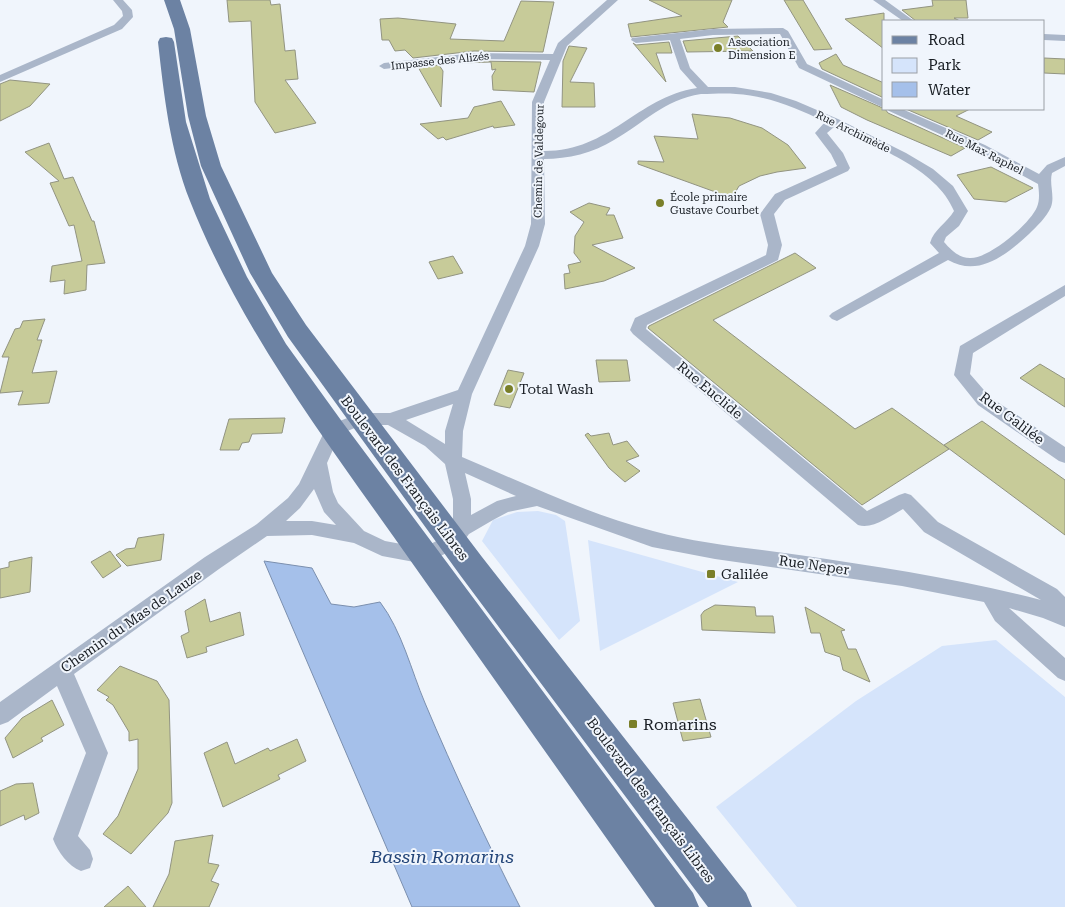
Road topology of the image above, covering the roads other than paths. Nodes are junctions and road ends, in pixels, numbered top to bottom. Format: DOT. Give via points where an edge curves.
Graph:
graph roads {
  1 [pos="118,0"];
  2 [pos="154,0"];
  3 [pos="172,0"];
  4 [pos="613,0"];
  5 [pos="878,0"];
  6 [pos="777,19"];
  7 [pos="908,20"];
  8 [pos="783,31"];
  9 [pos="674,37"];
  10 [pos="1045,37"];
  11 [pos="1065,38"];
  12 [pos="636,40"];
  13 [pos="556,57"];
  14 [pos="384,66"];
  15 [pos="0,79"];
  16 [pos="706,91"];
  17 [pos="882,104"];
  18 [pos="895,110"];
  19 [pos="834,122"];
  20 [pos="537,155"];
  21 [pos="1065,161"];
  22 [pos="1045,182"];
  23 [pos="946,255"];
  24 [pos="1065,290"];
  25 [pos="837,316"];
  26 [pos="464,394"];
  27 [pos="360,419"];
  28 [pos="391,419"];
  29 [pos="333,430"];
  30 [pos="1065,456"];
  31 [pos="453,461"];
  32 [pos="319,465"];
  33 [pos="537,499"];
  34 [pos="264,530"];
  35 [pos="357,536"];
  36 [pos="447,542"];
  37 [pos="990,595"];
  38 [pos="1065,611"];
  39 [pos="1065,618"];
  40 [pos="61,670"];
  41 [pos="1065,671"];
  42 [pos="0,715"];
  43 [pos="81,859"];
  44 [pos="679,907"];
  45 [pos="732,907"];
  1 -- 15 [label="street" via="127,10 128,17 118,28"];
  2 -- 29 [label="main road, Boulevard des Français Libres" via="164,30 177,122 211,225 276,348"];
  3 -- 27 [label="main road, Boulevard des Français Libres" via="182,28 204,142 222,193 261,274 296,331"];
  4 -- 13 [label="street, Chemin de Valdegour" via="562,45"];
  5 -- 7 [label="street"];
  6 -- 8 [label="street"];
  8 -- 9 [label="street" via="713,32"];
  8 -- 17 [label="street" via="803,66"];
  9 -- 12 [label="street"];
  9 -- 16 [label="street" via="684,69"];
  10 -- 11 [label="street"];
  13 -- 14 [label="street, Impasse des Alizés" via="474,56"];
  13 -- 20 [label="street, Chemin de Valdegour" via="538,102"];
  16 -- 19 [label="street, Rue Archimède" via="765,95"];
  16 -- 20 [label="street, Rue Archimède" via="662,101 617,134 592,146 564,154"];
  18 -- 22 [label="street, Rue Max Raphel" via="981,148"];
  19 -- 23 [label="street, Rue Archimède" via="925,169 950,190 961,211 939,235 938,243"];
  19 -- 38 [label="street, Rue Euclide" via="822,133 844,168 780,197 767,214 775,245 773,257 640,322 638,330 865,520 905,500 931,526 1050,595"];
  20 -- 26 [label="street, Chemin de Valdegour" via="538,224 532,246"];
  21 -- 22 [label="street" via="1047,170"];
  22 -- 23 [label="street" via="1044,209 1008,248 978,263"];
  23 -- 25 [label="street"];
  24 -- 30 [label="street, Rue Galilée" via="966,350 962,375 984,401"];
  26 -- 28 [label="street"];
  26 -- 31 [label="street, Chemin de Valdegour" via="454,431"];
  27 -- 28 [label="street"];
  27 -- 29 [label="street"];
  27 -- 36 [label="main road, Boulevard des Français Libres"];
  28 -- 31 [label="street, Rue Neper" via="431,442"];
  29 -- 32 [label="street, Chemin du Mas de Lauze"];
  29 -- 36 [label="main road, Boulevard des Français Libres"];
  31 -- 33 [label="street, Rue Neper"];
  31 -- 36 [label="street, Chemin de Valdegour" via="462,499"];
  32 -- 34 [label="street, Chemin du Mas de Lauze" via="294,503"];
  32 -- 35 [label="street" via="324,492 331,507"];
  33 -- 36 [label="street" via="504,506"];
  33 -- 37 [label="street, Rue Neper" via="652,539"];
  34 -- 35 [label="street" via="312,528"];
  34 -- 40 [label="street, Chemin du Mas de Lauze"];
  35 -- 36 [label="street" via="382,548"];
  36 -- 44 [label="main road, Boulevard des Français Libres"];
  36 -- 45 [label="main road, Boulevard des Français Libres" via="471,566"];
  37 -- 39 [label="street"];
  37 -- 41 [label="street" via="1002,615"];
  40 -- 42 [label="street, Chemin du Mas de Lauze"];
  40 -- 43 [label="street" via="98,753 65,839"];
}
